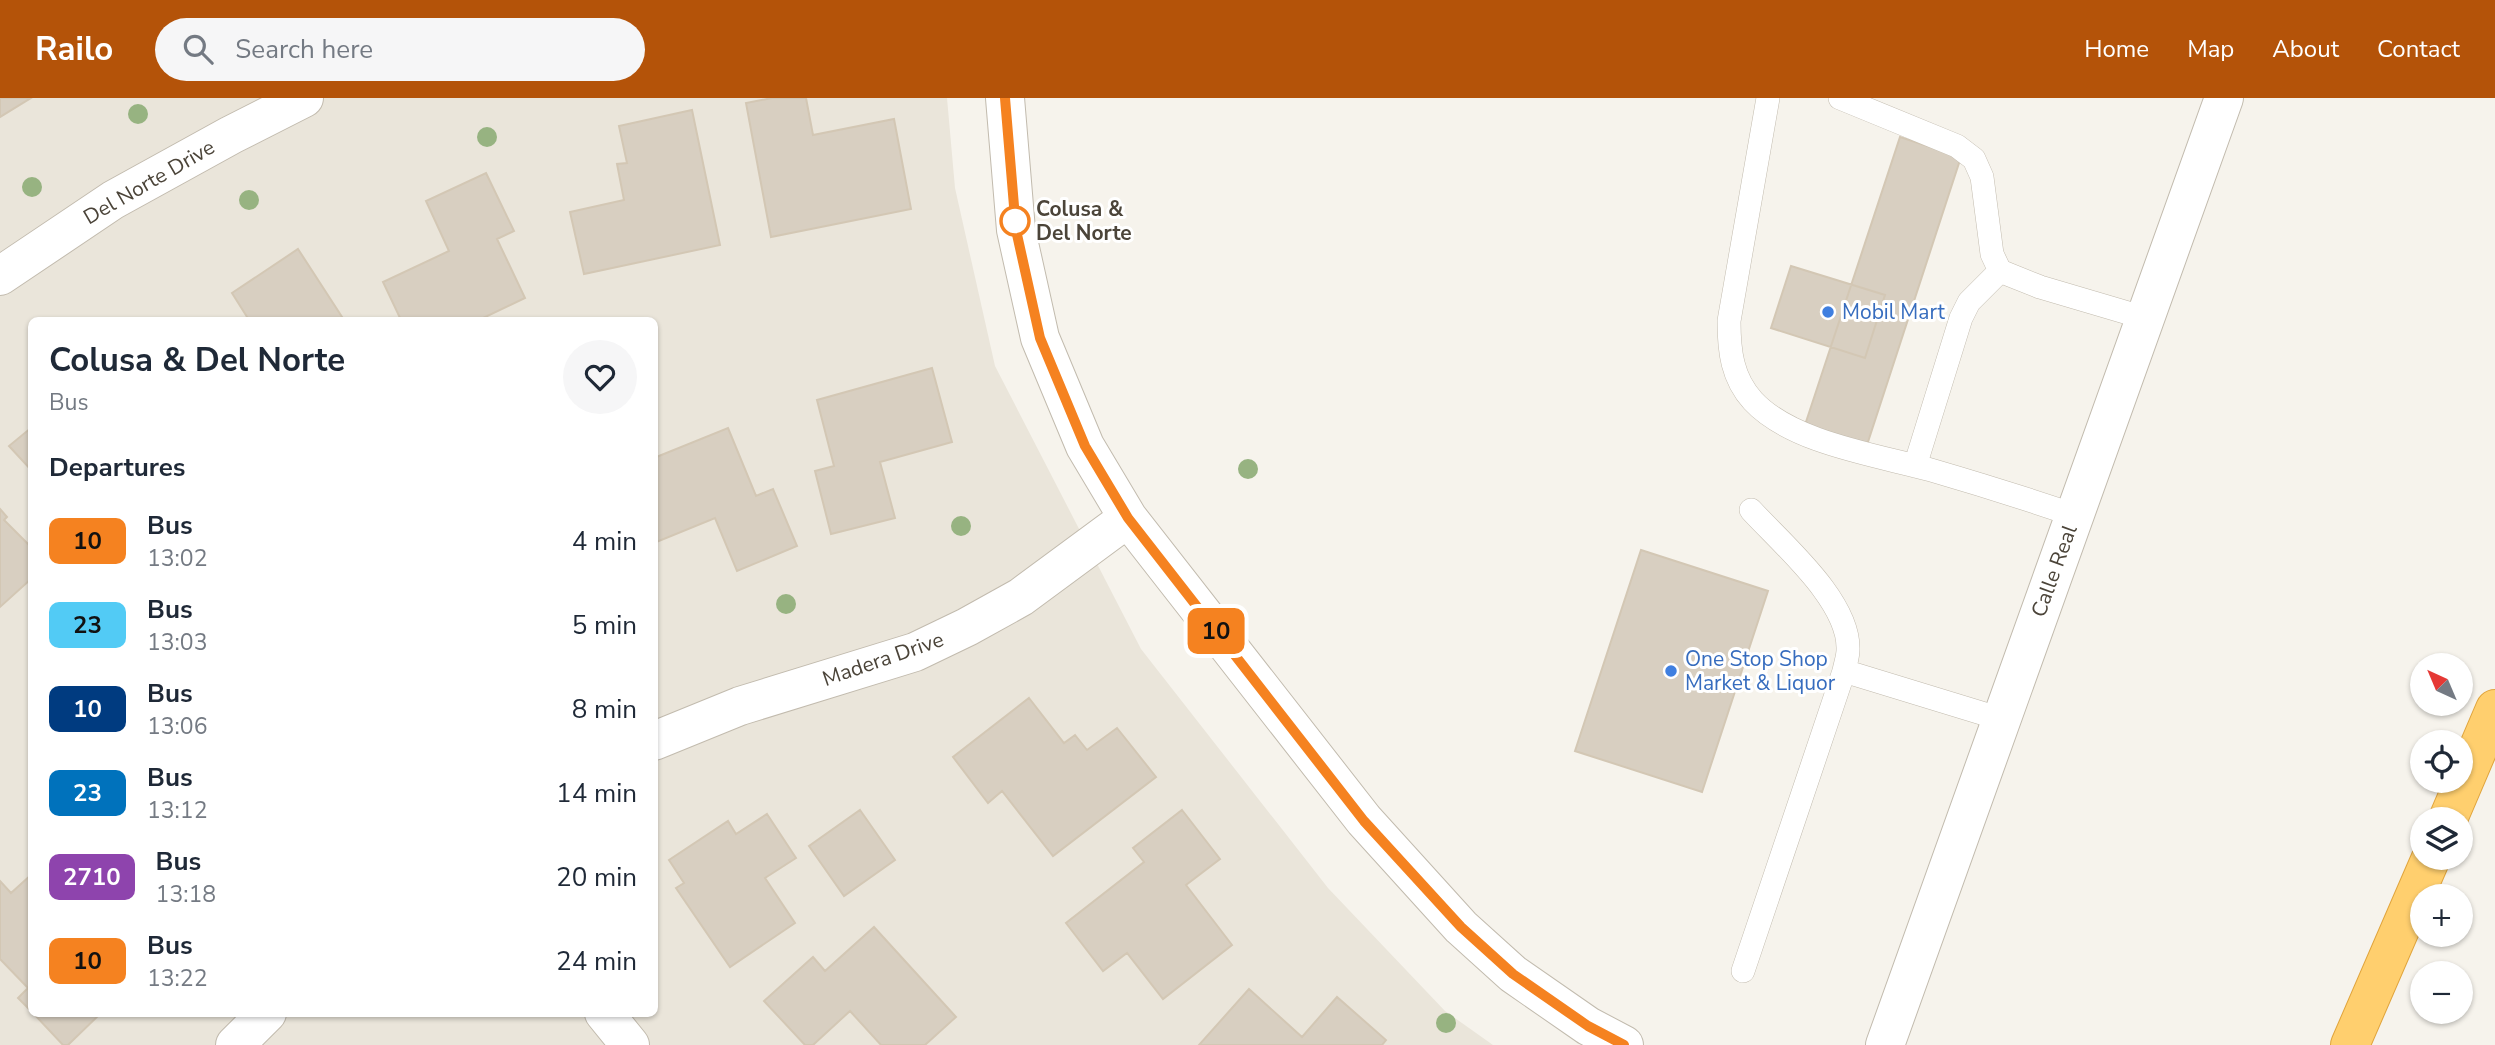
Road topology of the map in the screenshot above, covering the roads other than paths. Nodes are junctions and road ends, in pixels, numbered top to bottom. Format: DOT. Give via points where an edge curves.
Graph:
graph roads {
  1 [pos="304,98"];
  2 [pos="1005,98"];
  3 [pos="1768,98"];
  4 [pos="1840,98"];
  5 [pos="2224,98"];
  6 [pos="2000,271"];
  7 [pos="0,276"];
  8 [pos="2145,318"];
  9 [pos="1915,466"];
  10 [pos="1751,510"];
  11 [pos="2074,515"];
  12 [pos="1128,518"];
  13 [pos="1843,671"];
  14 [pos="2495,709"];
  15 [pos="2001,719"];
  16 [pos="658,739"];
  17 [pos="2495,763"];
  18 [pos="2453,807"];
  19 [pos="2472,807"];
  20 [pos="2426,870"];
  21 [pos="2410,930"];
  22 [pos="1743,971"];
  23 [pos="263,1017"];
  24 [pos="607,1017"];
  25 [pos="235,1045"];
  26 [pos="631,1045"];
  27 [pos="1624,1045"];
  28 [pos="1885,1045"];
  29 [pos="2351,1045"];
  1 -- 7 [label="street, Del Norte Drive" via="113,200"];
  2 -- 12 [label="street" via="1016,230 1040,338 1085,446"];
  3 -- 9 [label="lane" via="1729,321 1729,350 1737,379 1753,401 1804,433"];
  4 -- 6 [label="lane" via="1957,146 1974,159 1982,177 1992,254"];
  5 -- 8 [label="street, Calle Real"];
  6 -- 8 [label="lane"];
  6 -- 9 [label="lane" via="1976,294 1961,318"];
  8 -- 11 [label="street, Calle Real"];
  9 -- 11 [label="lane"];
  10 -- 13 [label="lane" via="1824,588 1838,610 1848,651"];
  11 -- 15 [label="street, Calle Real"];
  12 -- 16 [label="street, Madera Drive" via="1021,597 915,652 740,706"];
  12 -- 27 [label="street" via="1364,821 1461,927 1513,974"];
  13 -- 15 [label="lane"];
  13 -- 22 [label="lane"];
  14 -- 18 [label="highway"];
  15 -- 28 [label="street, Calle Real"];
  17 -- 19 [label="highway"];
  20 -- 29 [label="highway"];
  21 -- 29 [label="highway"];
  23 -- 25 [label="street"];
  24 -- 26 [label="street"];
}
